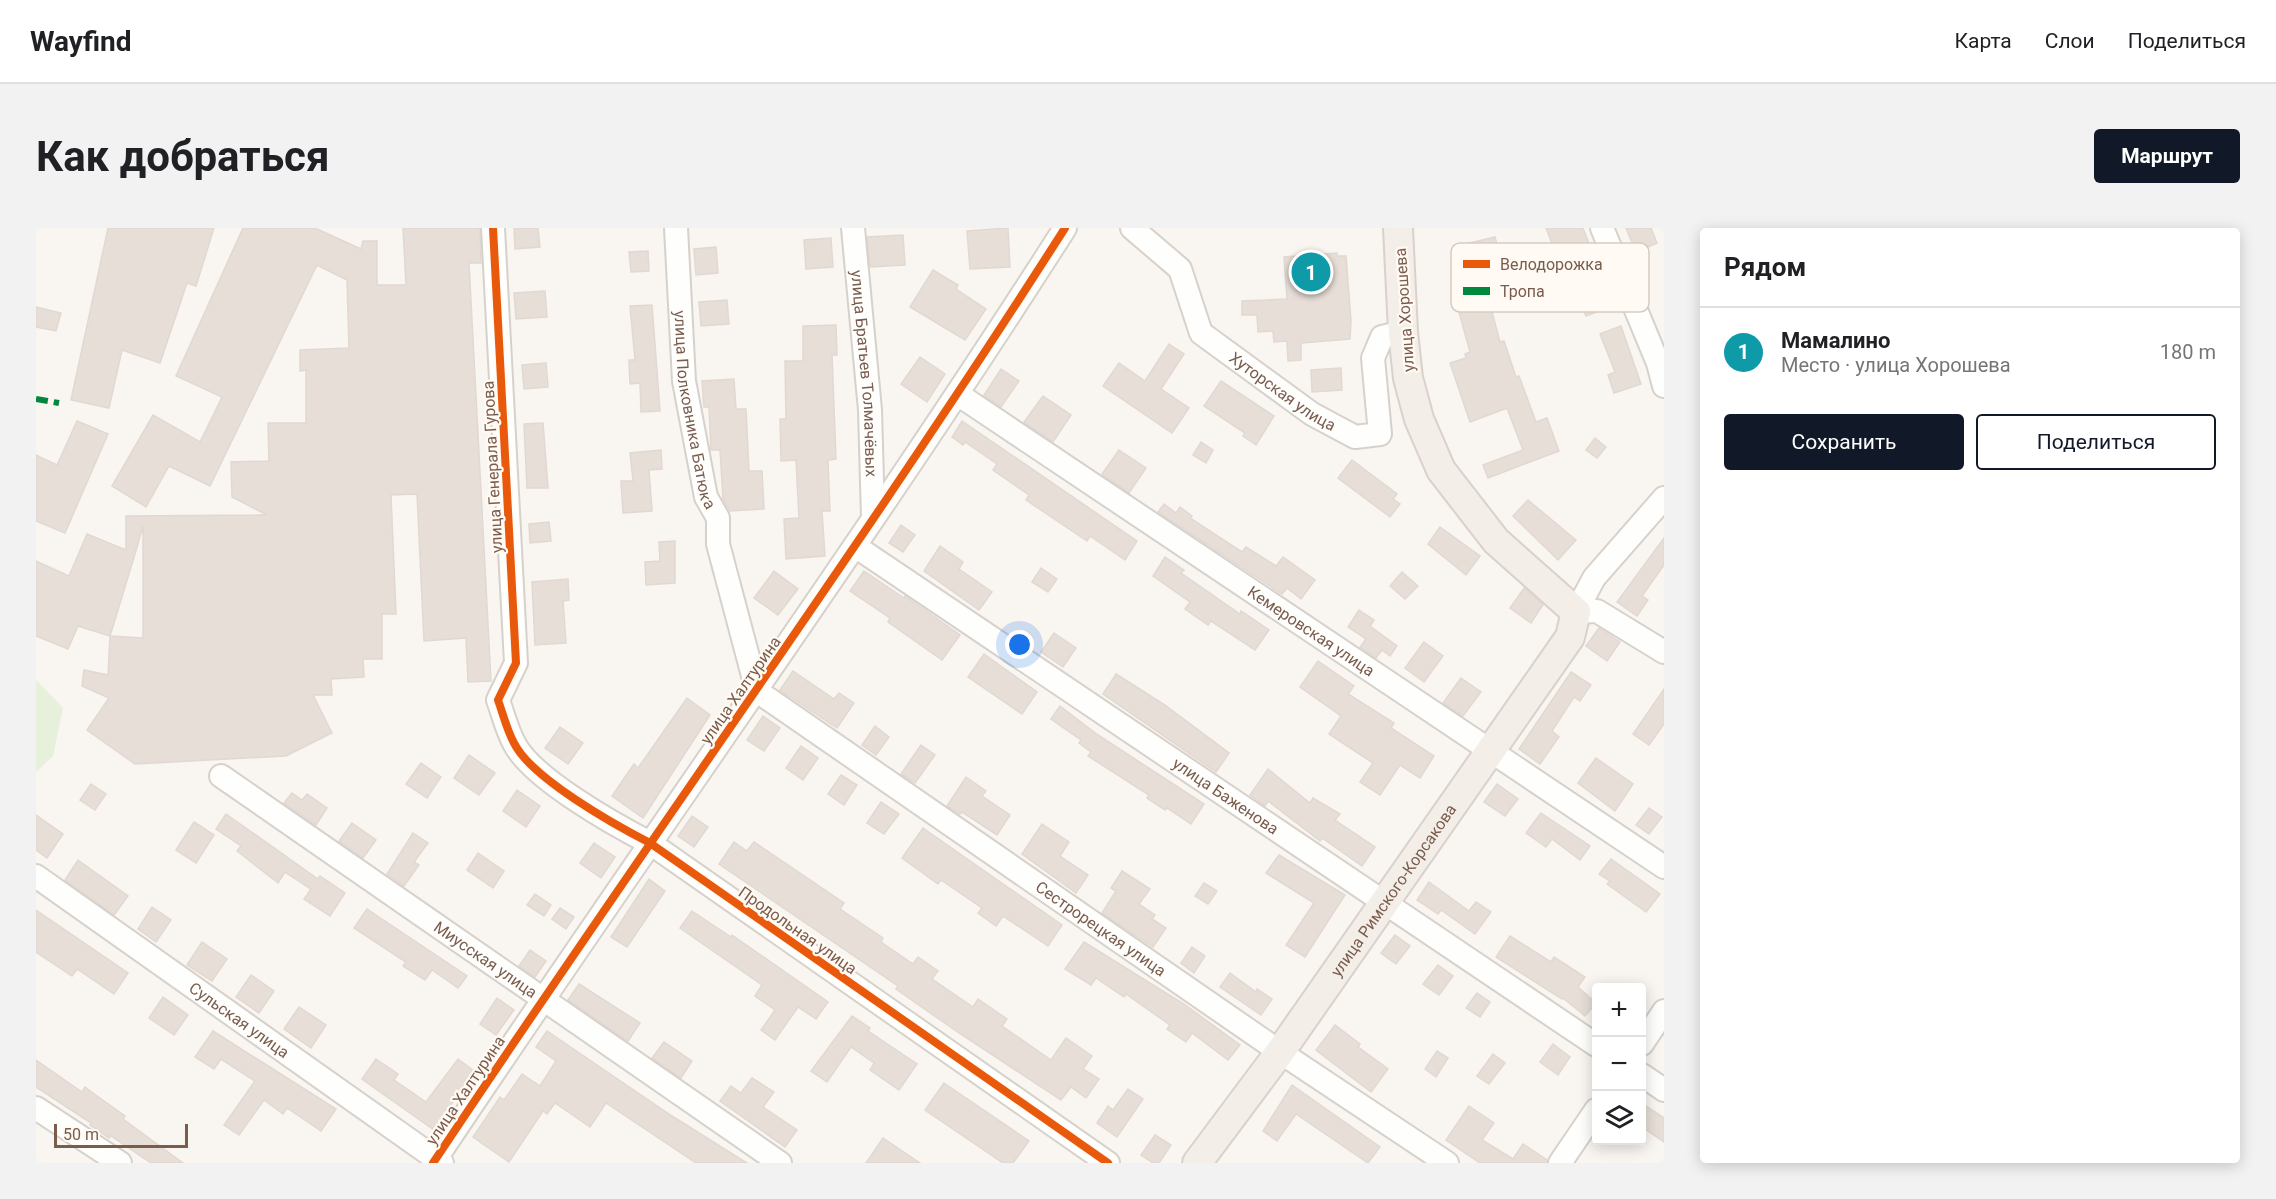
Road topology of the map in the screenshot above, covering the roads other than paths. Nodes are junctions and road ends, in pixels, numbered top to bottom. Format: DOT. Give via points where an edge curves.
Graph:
graph roads {
  1 [pos="493,228"];
  2 [pos="676,228"];
  3 [pos="853,228"];
  4 [pos="1065,228"];
  5 [pos="1132,228"];
  6 [pos="1398,228"];
  7 [pos="1602,228"];
  8 [pos="1608,243"];
  9 [pos="1637,312"];
  10 [pos="1403,332"];
  11 [pos="1664,386"];
  12 [pos="959,395"];
  13 [pos="1664,498"];
  14 [pos="873,517"];
  15 [pos="855,546"];
  16 [pos="1566,602"];
  17 [pos="1664,652"];
  18 [pos="757,691"];
  19 [pos="498,700"];
  20 [pos="1490,749"];
  21 [pos="221,776"];
  22 [pos="650,843"];
  23 [pos="1664,867"];
  24 [pos="36,876"];
  25 [pos="1385,904"];
  26 [pos="542,1000"];
  27 [pos="1664,1011"];
  28 [pos="1646,1037"];
  29 [pos="1592,1042"];
  30 [pos="1280,1052"];
  31 [pos="1646,1078"];
  32 [pos="1664,1090"];
  33 [pos="36,1108"];
  34 [pos="1592,1116"];
  35 [pos="437,1162"];
  36 [pos="120,1163"];
  37 [pos="780,1163"];
  38 [pos="1108,1163"];
  39 [pos="1197,1163"];
  40 [pos="1448,1163"];
  41 [pos="1560,1163"];
  1 -- 19 [label="street, улица Генерала Гурова" via="516,663"];
  2 -- 18 [label="street, улица Полковника Батюка" via="684,381 706,497 718,518 718,544"];
  3 -- 14 [label="street, улица Братьев Толмачёвых" via="870,410"];
  4 -- 12 [label="street, улица Халтурина"];
  5 -- 10 [label="street, Хуторская улица" via="1180,269 1201,333 1312,414 1355,437 1380,434 1373,358 1382,337"];
  6 -- 10 [label="main road, улица Хорошева"];
  7 -- 8 [label="street"];
  9 -- 11 [label="street"];
  10 -- 16 [label="main road, улица Хорошева" via="1408,378 1419,419 1441,470 1496,541"];
  12 -- 14 [label="street, улица Халтурина"];
  12 -- 20 [label="street, Кемеровская улица"];
  13 -- 16 [label="street, улица Римского-Корсакова" via="1594,578"];
  14 -- 15 [label="street, улица Халтурина"];
  15 -- 18 [label="street, улица Халтурина"];
  15 -- 25 [label="street, улица Баженова"];
  16 -- 17 [label="street" via="1597,611"];
  16 -- 20 [label="main road, улица Римского-Корсакова" via="1570,637"];
  18 -- 22 [label="street, улица Халтурина"];
  18 -- 30 [label="street, Сестрорецкая улица"];
  19 -- 22 [label="street, Продольная улица" via="514,745 538,771"];
  20 -- 23 [label="street, Кемеровская улица"];
  20 -- 25 [label="main road, улица Римского-Корсакова"];
  21 -- 26 [label="street, Миусская улица"];
  22 -- 26 [label="street, улица Халтурина"];
  22 -- 38 [label="street, Продольная улица"];
  24 -- 35 [label="street, Сульская улица"];
  25 -- 29 [label="street, улица Баженова"];
  25 -- 30 [label="main road, улица Римского-Корсакова"];
  26 -- 35 [label="street, улица Халтурина"];
  26 -- 37 [label="street, Миусская улица"];
  27 -- 28 [label="street"];
  30 -- 39 [label="main road, улица Римского-Корсакова"];
  30 -- 40 [label="street, Сестрорецкая улица"];
  31 -- 32 [label="street"];
  33 -- 36 [label="street"];
  34 -- 41 [label="street"];
}
